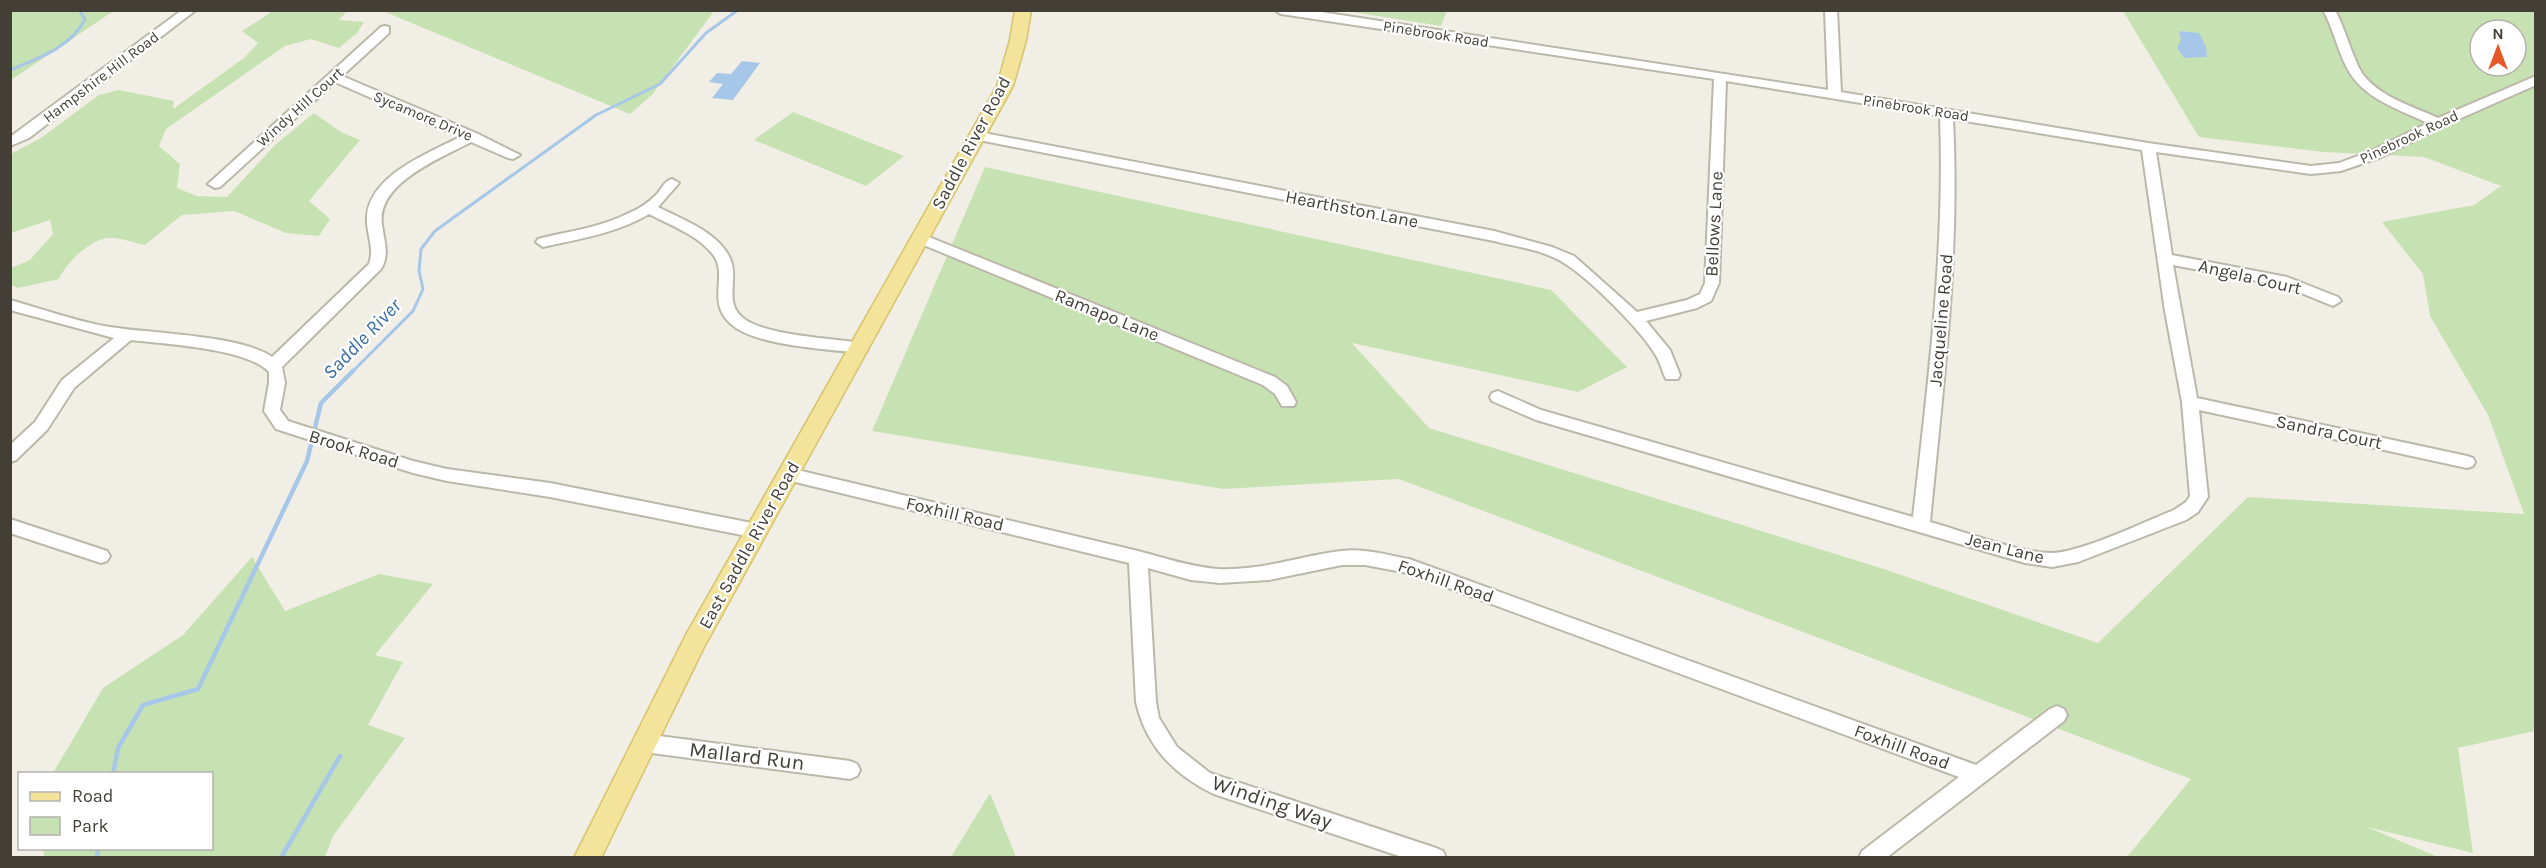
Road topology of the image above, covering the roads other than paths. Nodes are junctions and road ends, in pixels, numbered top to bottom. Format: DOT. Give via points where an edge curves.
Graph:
graph roads {
  1 [pos="190,10"];
  2 [pos="1023,10"];
  3 [pos="1281,10"];
  4 [pos="1831,10"];
  5 [pos="2329,10"];
  6 [pos="385,30"];
  7 [pos="1720,76"];
  8 [pos="333,77"];
  9 [pos="2535,80"];
  10 [pos="1835,95"];
  11 [pos="1946,113"];
  12 [pos="2438,123"];
  13 [pos="471,136"];
  14 [pos="979,136"];
  15 [pos="10,142"];
  16 [pos="2148,147"];
  17 [pos="513,155"];
  18 [pos="672,183"];
  19 [pos="215,184"];
  20 [pos="650,208"];
  21 [pos="920,238"];
  22 [pos="543,242"];
  23 [pos="2166,259"];
  24 [pos="2333,301"];
  25 [pos="10,305"];
  26 [pos="1635,318"];
  27 [pos="127,335"];
  28 [pos="860,348"];
  29 [pos="273,366"];
  30 [pos="1672,375"];
  31 [pos="1498,397"];
  32 [pos="1288,402"];
  33 [pos="2190,402"];
  34 [pos="10,456"];
  35 [pos="2467,462"];
  36 [pos="789,474"];
  37 [pos="10,526"];
  38 [pos="1921,526"];
  39 [pos="757,531"];
  40 [pos="101,556"];
  41 [pos="1138,558"];
  42 [pos="2057,715"];
  43 [pos="644,743"];
  44 [pos="850,770"];
  45 [pos="1978,775"];
  46 [pos="587,858"];
  47 [pos="1436,858"];
  48 [pos="1869,858"];
  1 -- 15 [label="street, Hampshire Hill Road"];
  2 -- 14 [label="main road, Saddle River Road" via="1005,86"];
  3 -- 7 [label="street, Pinebrook Road"];
  4 -- 10 [label="street"];
  5 -- 12 [label="street" via="2358,76 2393,101"];
  6 -- 8 [label="street, Windy Hill Court"];
  7 -- 10 [label="street, Pinebrook Road"];
  7 -- 26 [label="street, Bellows Lane" via="1712,283 1706,297 1692,304"];
  8 -- 13 [label="street, Sycamore Drive"];
  8 -- 19 [label="street, Windy Hill Court"];
  9 -- 12 [label="street, Pinebrook Road"];
  10 -- 11 [label="street, Pinebrook Road"];
  11 -- 16 [label="street, Pinebrook Road"];
  11 -- 38 [label="street, Jacqueline Road" via="1950,226"];
  12 -- 16 [label="street, Pinebrook Road" via="2376,154 2329,169 2277,166"];
  13 -- 17 [label="street, Sycamore Drive"];
  13 -- 29 [label="street" via="403,175 385,191 375,209 381,248 376,266"];
  14 -- 21 [label="main road, Saddle River Road"];
  14 -- 26 [label="street, Hearthston Lane" via="1547,249 1569,259"];
  16 -- 23 [label="street, Jean Lane"];
  18 -- 20 [label="street"];
  20 -- 22 [label="street" via="613,224"];
  20 -- 28 [label="street" via="699,236 719,253 724,262 726,305 746,327"];
  21 -- 28 [label="main road, East Saddle River Road"];
  21 -- 32 [label="street, Ramapo Lane" via="1269,381"];
  23 -- 24 [label="street, Angela Court" via="2287,282"];
  23 -- 33 [label="street, Jean Lane"];
  25 -- 27 [label="street"];
  26 -- 30 [label="street, Hearthston Lane" via="1664,354"];
  27 -- 29 [label="street" via="225,348 260,357"];
  27 -- 34 [label="street" via="68,384 41,426"];
  28 -- 36 [label="main road, East Saddle River Road"];
  29 -- 39 [label="street, Brook Road" via="278,383 272,402 276,419 313,436 447,476 550,490"];
  31 -- 38 [label="street, Jean Lane" via="1536,414"];
  33 -- 35 [label="street, Sandra Court"];
  33 -- 38 [label="street, Jean Lane" via="2199,496 2180,515 2078,555 2052,560"];
  36 -- 39 [label="main road, East Saddle River Road"];
  36 -- 41 [label="street, Foxhill Road"];
  37 -- 40 [label="street"];
  39 -- 43 [label="main road, East Saddle River Road" via="685,659"];
  41 -- 45 [label="street, Foxhill Road" via="1191,573 1220,576 1269,573 1342,558 1409,566"];
  41 -- 47 [label="street, Winding Way" via="1146,702 1150,720 1170,753 1185,767 1221,787"];
  42 -- 45 [label="street"];
  43 -- 44 [label="street, Mallard Run"];
  43 -- 46 [label="main road, East Saddle River Road"];
  45 -- 48 [label="street"];
}
